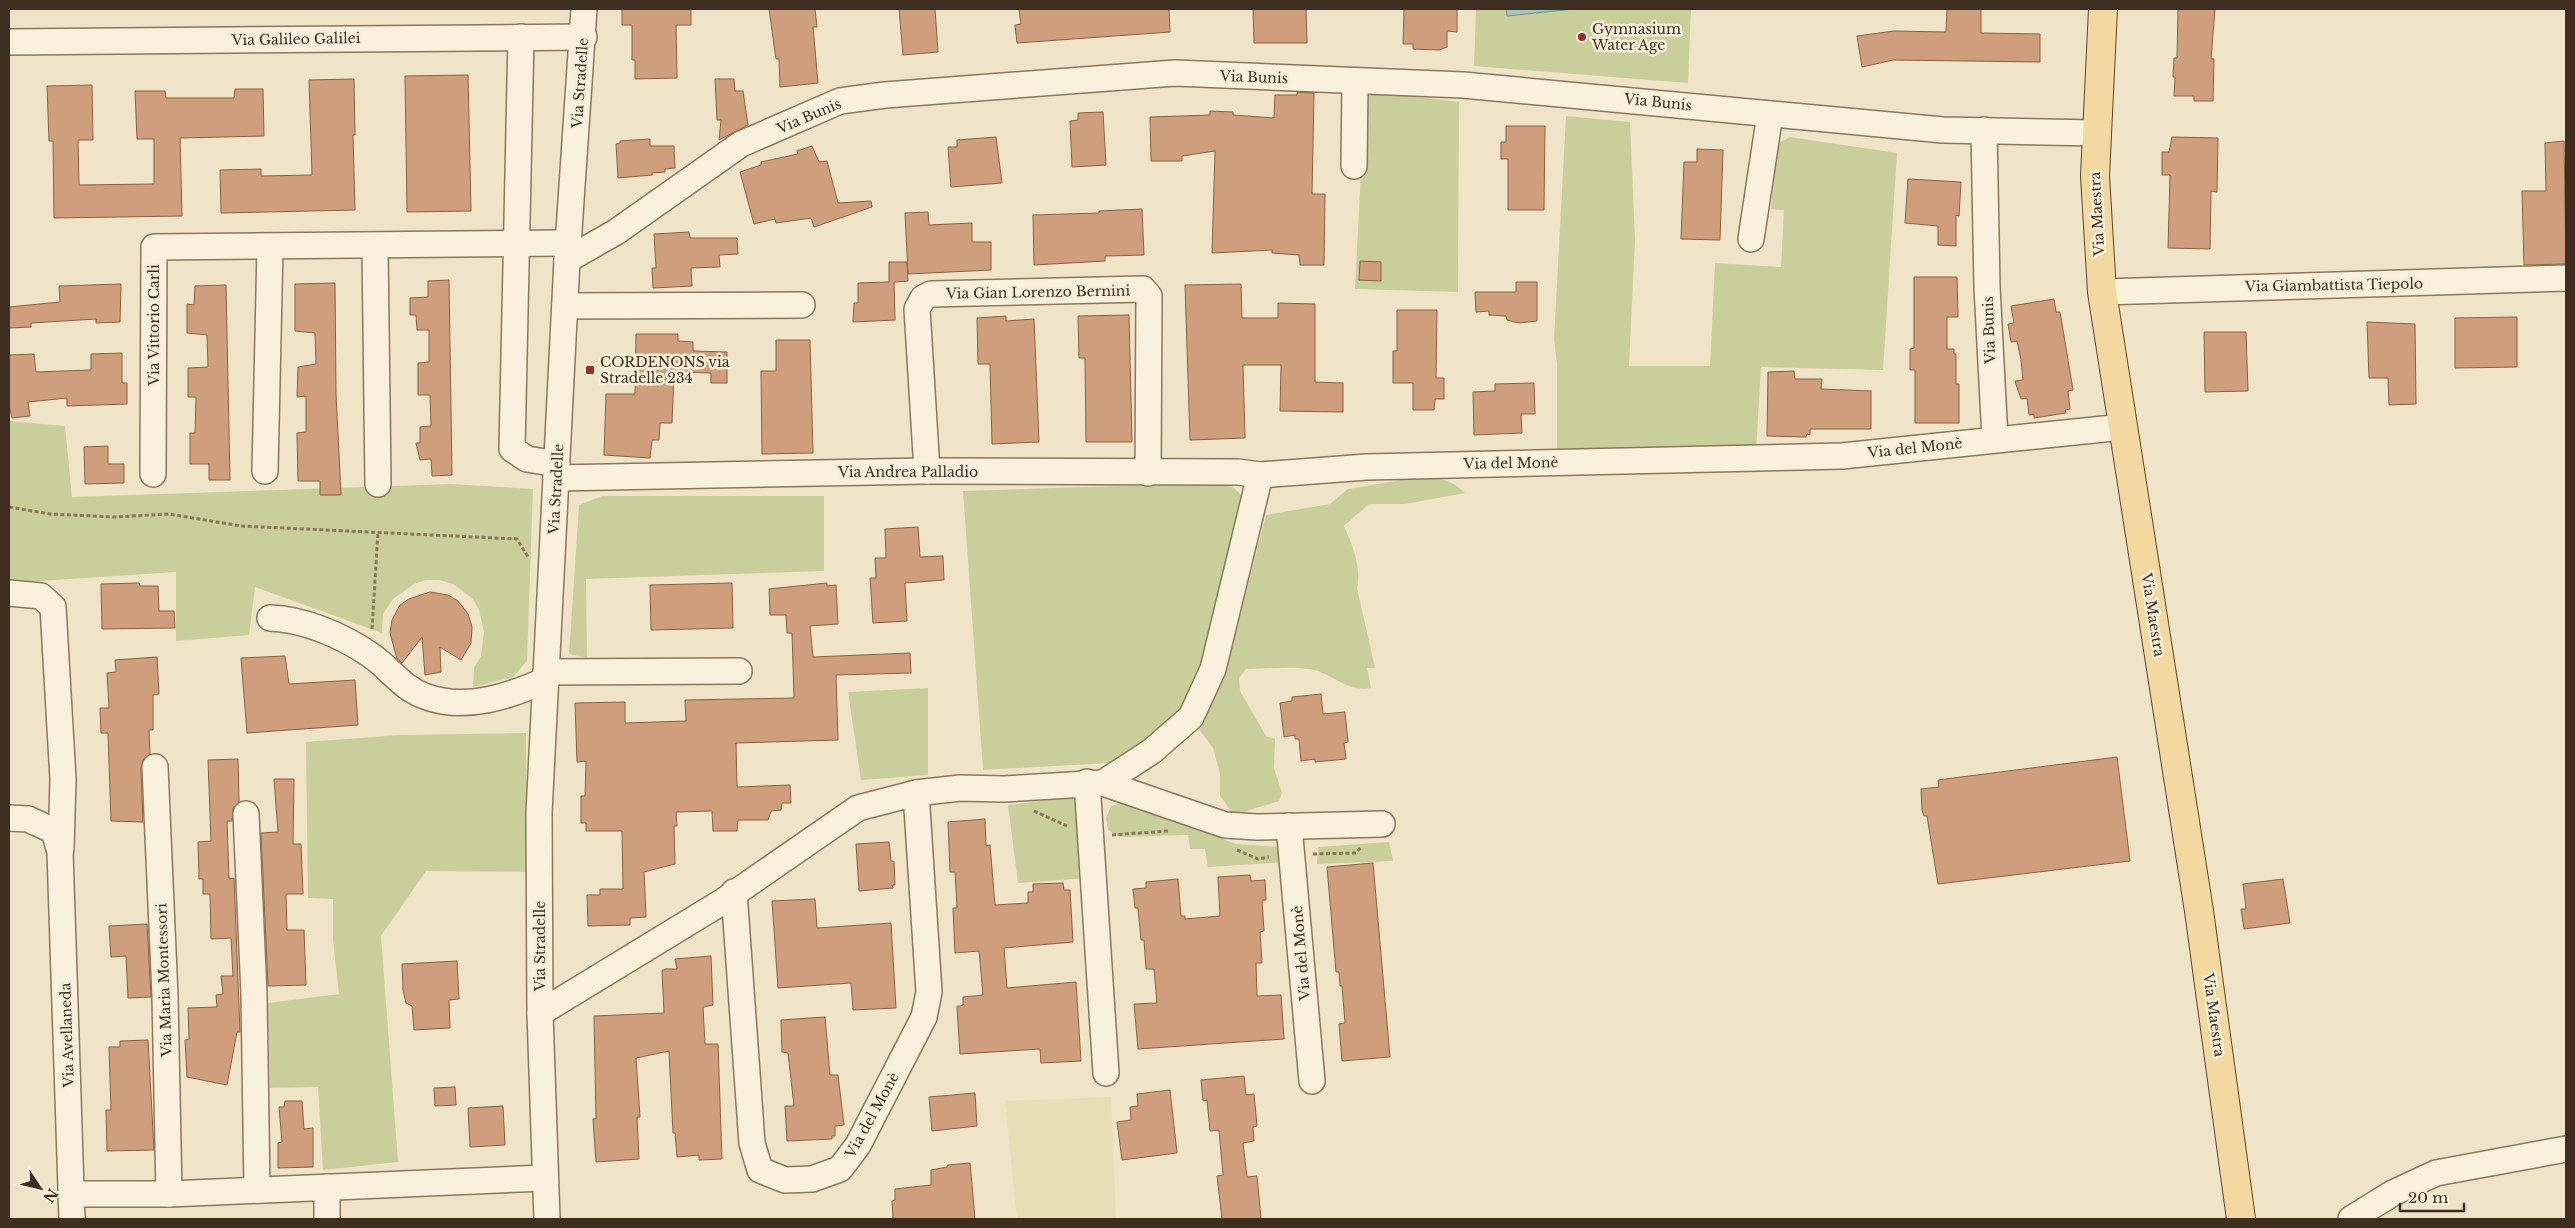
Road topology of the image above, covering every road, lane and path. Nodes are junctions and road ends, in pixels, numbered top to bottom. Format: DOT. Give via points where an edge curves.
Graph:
graph roads {
  1 [pos="584,9"];
  2 [pos="2103,9"];
  3 [pos="521,37"];
  4 [pos="584,37"];
  5 [pos="9,42"];
  6 [pos="1355,80"];
  7 [pos="1770,114"];
  8 [pos="1984,130"];
  9 [pos="2096,132"];
  10 [pos="1354,166"];
  11 [pos="1751,239"];
  12 [pos="516,244"];
  13 [pos="375,246"];
  14 [pos="270,247"];
  15 [pos="568,251"];
  16 [pos="2566,278"];
  17 [pos="2102,292"];
  18 [pos="802,305"];
  19 [pos="565,306"];
  20 [pos="2123,427"];
  21 [pos="1995,439"];
  22 [pos="265,471"];
  23 [pos="557,471"];
  24 [pos="927,471"];
  25 [pos="1148,473"];
  26 [pos="154,474"];
  27 [pos="1260,475"];
  28 [pos="378,484"];
  29 [pos="9,507"];
  30 [pos="378,532"];
  31 [pos="552,571"];
  32 [pos="9,593"];
  33 [pos="270,618"];
  34 [pos="371,655"];
  35 [pos="739,671"];
  36 [pos="546,676"];
  37 [pos="155,767"];
  38 [pos="1095,782"];
  39 [pos="916,793"];
  40 [pos="246,814"];
  41 [pos="9,818"];
  42 [pos="1382,824"];
  43 [pos="1289,826"];
  44 [pos="60,852"];
  45 [pos="734,892"];
  46 [pos="540,1013"];
  47 [pos="1106,1073"];
  48 [pos="1312,1081"];
  49 [pos="2566,1149"];
  50 [pos="545,1178"];
  51 [pos="327,1187"];
  52 [pos="257,1190"];
  53 [pos="72,1194"];
  54 [pos="169,1194"];
  55 [pos="72,1219"];
  56 [pos="327,1219"];
  57 [pos="547,1219"];
  58 [pos="2241,1219"];
  59 [pos="2351,1219"];
  1 -- 4 [label="street, Via Stradelle"];
  2 -- 9 [label="main road, Via Maestra"];
  3 -- 4 [label="street, Via Galileo Galilei"];
  3 -- 5 [label="street, Via Galileo Galilei"];
  3 -- 12 [label="street"];
  4 -- 15 [label="street, Via Stradelle"];
  6 -- 7 [label="street, Via Bunis" via="1463,85"];
  6 -- 10 [label="street"];
  6 -- 15 [label="street, Via Bunis" via="1175,74 840,101 741,144 616,232"];
  7 -- 8 [label="street, Via Bunis" via="1943,130"];
  7 -- 11 [label="street"];
  8 -- 9 [label="street, Via Bunis"];
  8 -- 21 [label="street, Via Bunis"];
  9 -- 17 [label="main road, Via Maestra" via="2096,222"];
  12 -- 13 [label="street, Via Vittorio Carli"];
  12 -- 15 [label="street, Via Vittorio Carli"];
  12 -- 23 [label="street, Via Andrea Palladio" via="512,449"];
  13 -- 14 [label="street, Via Vittorio Carli"];
  13 -- 28 [label="street"];
  14 -- 22 [label="street"];
  14 -- 26 [label="street, Via Vittorio Carli" via="154,247"];
  15 -- 19 [label="street, Via Stradelle"];
  16 -- 17 [label="street, Via Giambattista Tiepolo"];
  17 -- 20 [label="main road, Via Maestra"];
  18 -- 19 [label="street"];
  19 -- 23 [label="street, Via Stradelle"];
  20 -- 21 [label="street, Via del Monè"];
  20 -- 58 [label="main road, Via Maestra" via="2199,911"];
  21 -- 27 [label="street, Via del Monè" via="1842,456 1367,467"];
  23 -- 24 [label="street, Via Andrea Palladio"];
  23 -- 31 [label="street, Via Stradelle"];
  24 -- 25 [label="street, Via Andrea Palladio"];
  24 -- 25 [label="street, Via Gian Lorenzo Bernini" via="917,309 923,298 932,294 1143,289 1149,296"];
  25 -- 27 [label="street, Via Andrea Palladio" via="1238,472"];
  27 -- 38 [label="street" via="1213,668 1191,716 1152,751"];
  29 -- 30 [label="path" via="50,514 115,517 169,514 241,526"];
  30 -- 31 [label="path" via="517,538 535,568"];
  30 -- 34 [label="path"];
  31 -- 36 [label="street, Via Stradelle"];
  32 -- 44 [label="street, Via Avellaneda" via="41,596 53,607 63,779"];
  33 -- 34 [label="street" via="289,619 318,629"];
  34 -- 36 [label="street" via="399,682 428,697 454,702 496,699"];
  35 -- 36 [label="street"];
  36 -- 46 [label="street, Via Stradelle" via="539,812"];
  37 -- 54 [label="street, Via Maria Montessori"];
  38 -- 39 [label="street"];
  38 -- 43 [label="street" via="1225,825"];
  38 -- 47 [label="street"];
  39 -- 45 [label="street" via="858,808"];
  39 -- 45 [label="street, Via del Monè" via="928,992 924,1017 858,1144 840,1169 812,1179 785,1180 760,1170 752,1143"];
  40 -- 52 [label="street" via="254,994"];
  41 -- 44 [label="street, Via Avellaneda" via="28,819 54,831"];
  42 -- 43 [label="street"];
  43 -- 48 [label="street, Via del Monè"];
  44 -- 53 [label="street, Via Avellaneda"];
  45 -- 46 [label="street"];
  46 -- 50 [label="street, Via Stradelle"];
  49 -- 59 [label="street" via="2436,1173 2393,1193"];
  50 -- 51 [label="street"];
  50 -- 57 [label="street, Via Stradelle"];
  51 -- 52 [label="street"];
  51 -- 56 [label="street"];
  52 -- 54 [label="street"];
  53 -- 54 [label="street"];
  53 -- 55 [label="street, Via Avellaneda"];
}
